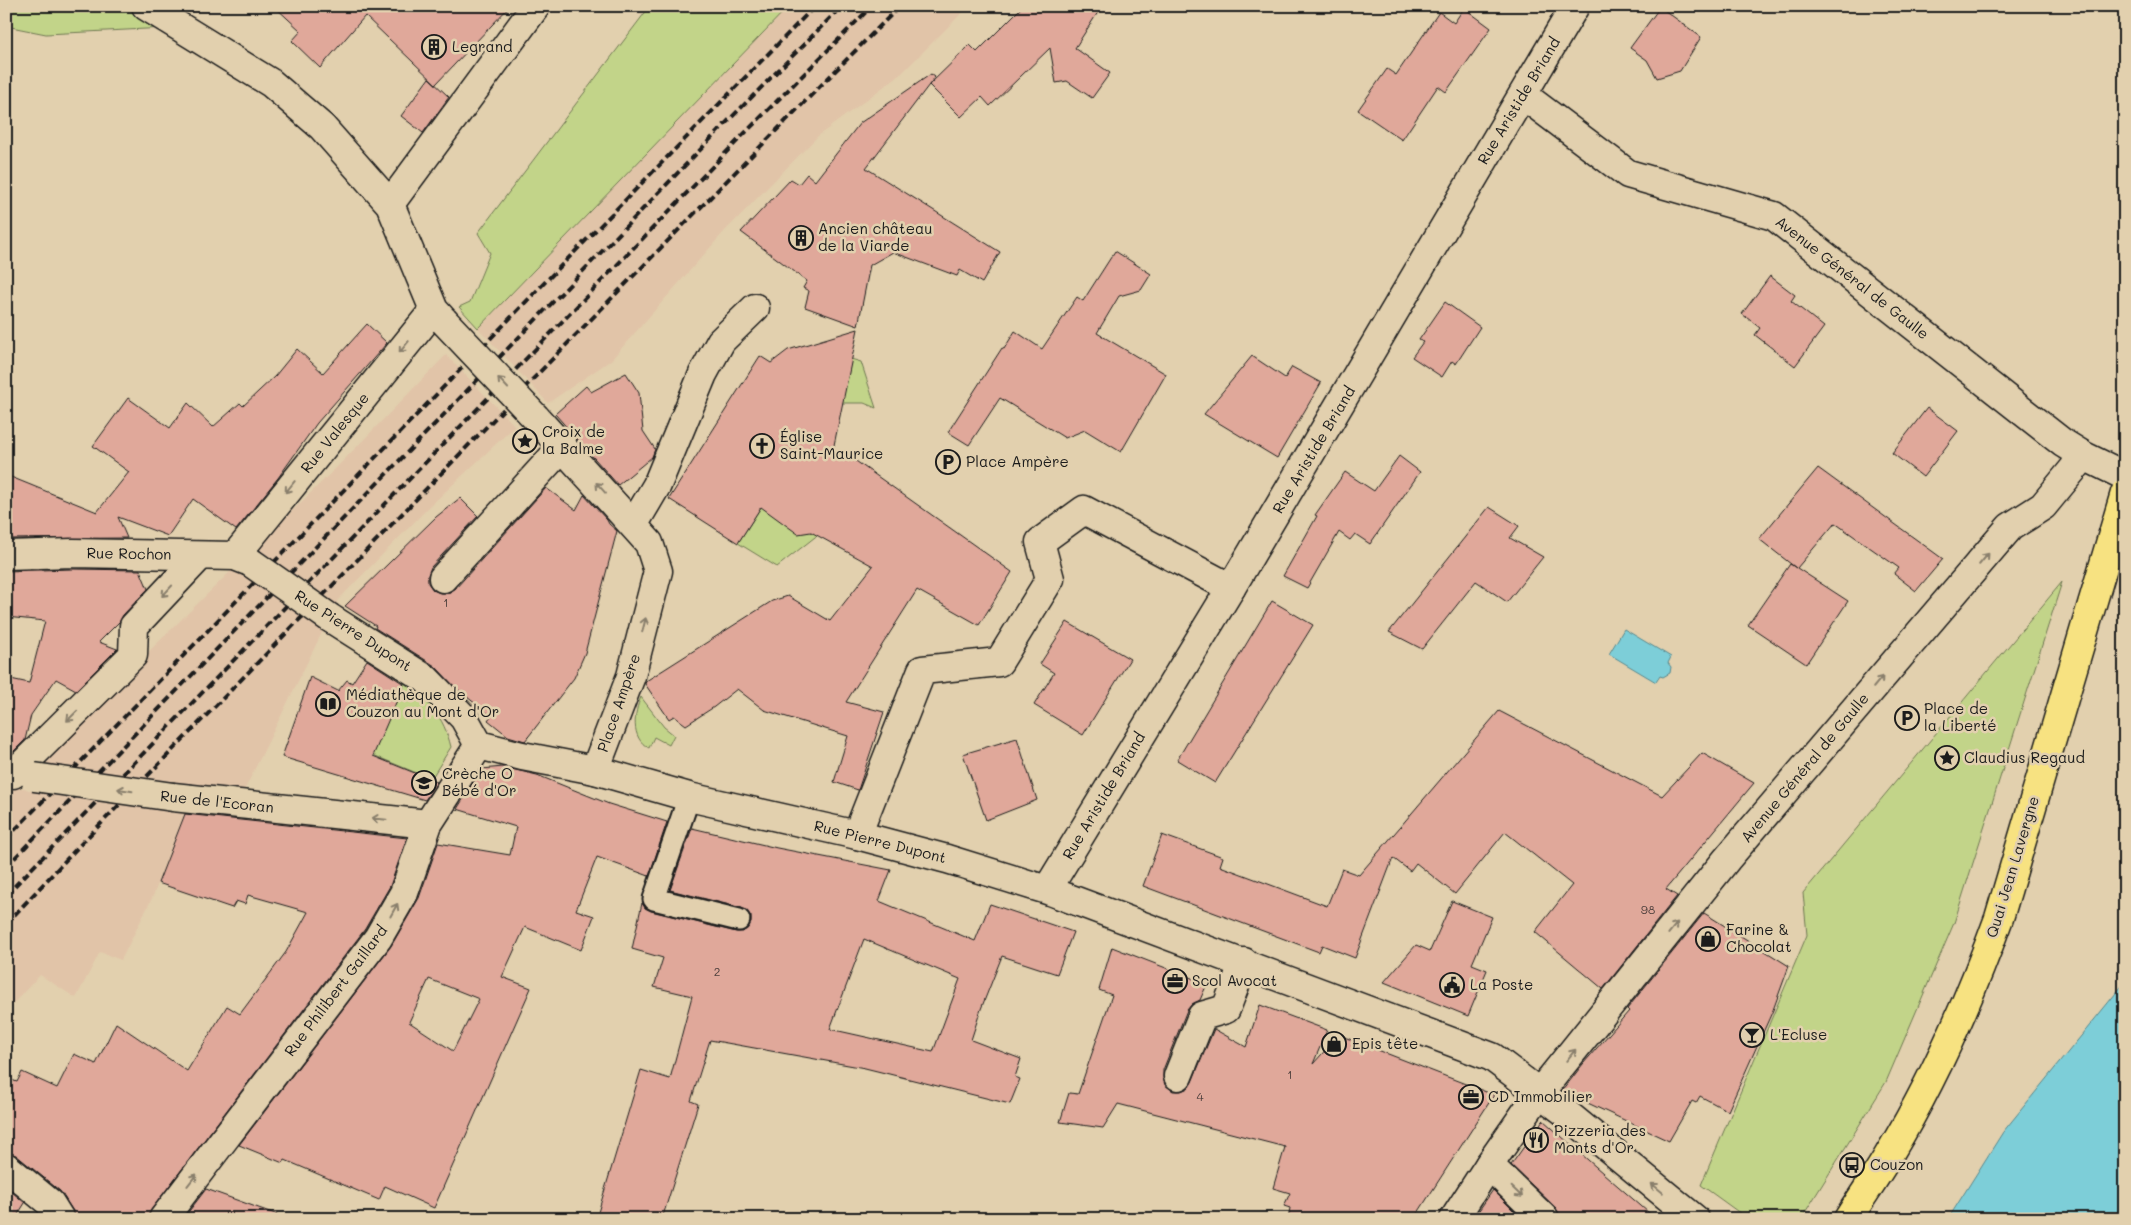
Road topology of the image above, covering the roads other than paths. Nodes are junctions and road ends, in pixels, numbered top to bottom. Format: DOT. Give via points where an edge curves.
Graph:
graph roads {
  1 [pos="146,6"];
  2 [pos="536,6"];
  3 [pos="1575,6"];
  4 [pos="1523,95"];
  5 [pos="390,204"];
  6 [pos="755,308"];
  7 [pos="439,315"];
  8 [pos="563,446"];
  9 [pos="2084,456"];
  10 [pos="2125,476"];
  11 [pos="2125,493"];
  12 [pos="634,524"];
  13 [pos="6,555"];
  14 [pos="200,556"];
  15 [pos="242,559"];
  16 [pos="443,578"];
  17 [pos="1231,588"];
  18 [pos="479,745"];
  19 [pos="595,770"];
  20 [pos="18,774"];
  21 [pos="689,797"];
  22 [pos="428,824"];
  23 [pos="857,835"];
  24 [pos="1047,890"];
  25 [pos="739,920"];
  26 [pos="1244,962"];
  27 [pos="1178,1076"];
  28 [pos="1540,1092"];
  29 [pos="1489,1165"];
  30 [pos="6,1167"];
  31 [pos="60,1219"];
  32 [pos="162,1219"];
  33 [pos="1454,1219"];
  34 [pos="1545,1219"];
  35 [pos="1695,1219"];
  36 [pos="1848,1219"];
  1 -- 5 [label="street" via="271,83 322,128"];
  2 -- 5 [label="street"];
  3 -- 4 [label="street, Rue Aristide Briand"];
  4 -- 9 [label="street, Avenue Général de Gaulle" via="1628,174 1774,216"];
  4 -- 17 [label="street, Rue Aristide Briand"];
  5 -- 7 [label="street"];
  6 -- 12 [label="street" via="721,341 707,366 657,485"];
  8 -- 7 [label="street, Place Ampère, one-way, bridge"];
  7 -- 15 [label="street, Rue Valesque, one-way"];
  12 -- 8 [label="street, Place Ampère, one-way"];
  8 -- 16 [label="street"];
  9 -- 10 [label="street, Avenue Général de Gaulle"];
  28 -- 9 [label="street, Avenue Général de Gaulle, one-way" via="1727,859 2010,527 2042,506"];
  11 -- 36 [label="main road, Quai Jean Lavergne" via="1983,963 1935,1069 1892,1151"];
  19 -- 12 [label="street, Place Ampère, one-way" via="631,676 658,571 650,543"];
  13 -- 14 [label="street, Rue Rochon"];
  14 -- 15 [label="street, Rue Rochon"];
  14 -- 20 [label="street, one-way" via="134,626 133,656"];
  15 -- 18 [label="street, Rue Pierre Dupont, bridge" via="426,679 464,718"];
  17 -- 23 [label="street" via="1084,510 1040,542 1050,579 999,662 922,670"];
  17 -- 24 [label="street, Rue Aristide Briand"];
  18 -- 19 [label="street, Rue Pierre Dupont"];
  18 -- 22 [label="street, Rue Philibert Gaillard"];
  19 -- 21 [label="street, Rue Pierre Dupont"];
  22 -- 20 [label="street, Rue de l'Ecoran, one-way, bridge" via="173,798"];
  21 -- 23 [label="street, Rue Pierre Dupont"];
  21 -- 25 [label="street" via="654,899"];
  32 -- 22 [label="street, Rue Philibert Gaillard, one-way" via="378,938 404,893"];
  23 -- 24 [label="street, Rue Pierre Dupont"];
  24 -- 26 [label="street, Rue Pierre Dupont"];
  26 -- 27 [label="street" via="1226,1009 1202,1016"];
  26 -- 28 [label="street, Rue Pierre Dupont" via="1492,1057"];
  28 -- 29 [label="street, Avenue Général de Gaulle"];
  35 -- 28 [label="street, Rue Pierre Dupont, one-way"];
  29 -- 33 [label="street, Avenue Général de Gaulle"];
  29 -- 34 [label="street, one-way"];
  30 -- 31 [label="street" via="50,1203"];
}
